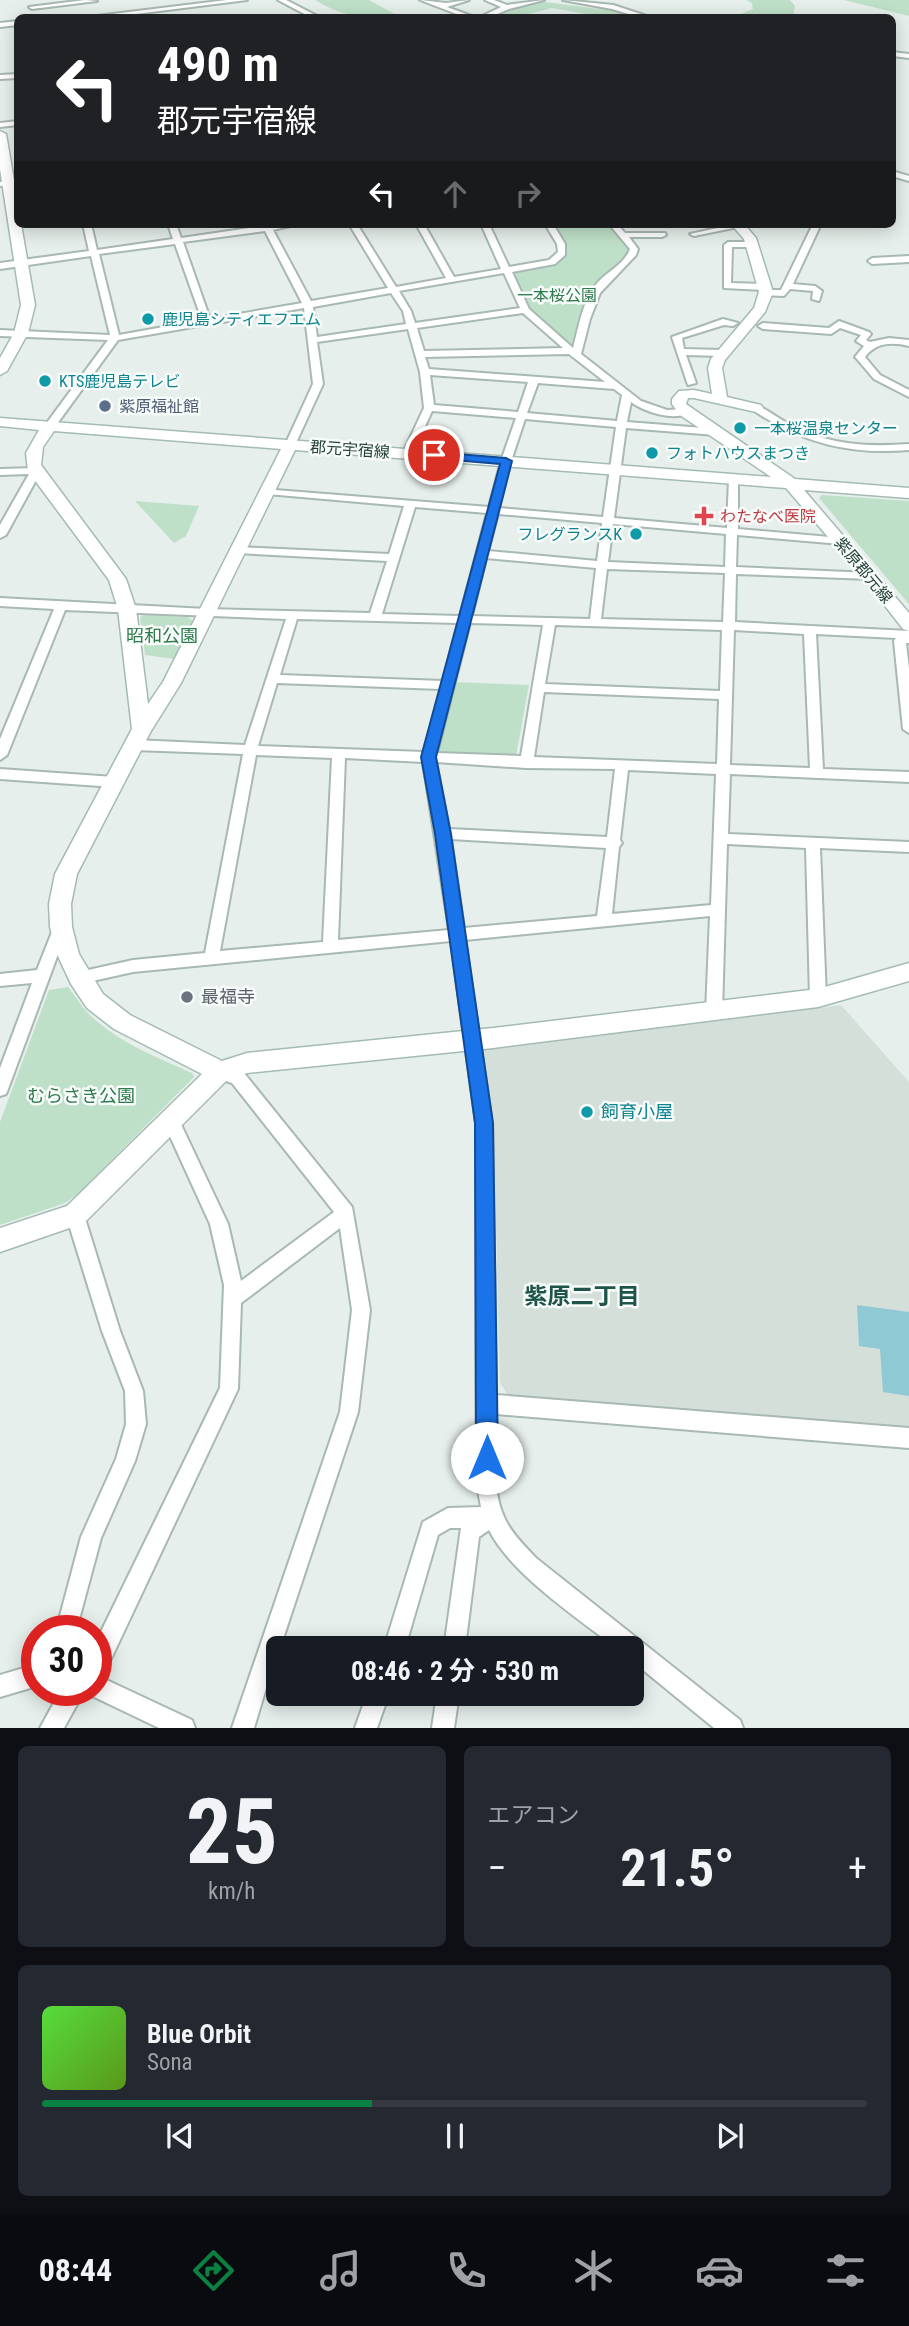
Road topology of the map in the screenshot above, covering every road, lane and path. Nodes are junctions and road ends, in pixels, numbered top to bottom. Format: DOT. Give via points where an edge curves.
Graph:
graph roads {
  1 [pos="157,0"];
  2 [pos="244,0"];
  3 [pos="281,0"];
  4 [pos="422,0"];
  5 [pos="432,0"];
  6 [pos="466,0"];
  7 [pos="488,0"];
  8 [pos="541,0"];
  9 [pos="555,0"];
  10 [pos="94,1"];
  11 [pos="223,1"];
  12 [pos="568,1"];
  13 [pos="31,3"];
  14 [pos="507,7"];
  15 [pos="162,10"];
  16 [pos="229,10"];
  17 [pos="121,14"];
  18 [pos="164,14"];
  19 [pos="310,14"];
  20 [pos="462,14"];
  21 [pos="490,14"];
  22 [pos="637,14"];
  23 [pos="0,134"];
  24 [pos="9,182"];
  25 [pos="14,213"];
  26 [pos="16,228"];
  27 [pos="88,228"];
  28 [pos="173,228"];
  29 [pos="256,228"];
  30 [pos="268,228"];
  31 [pos="355,228"];
  32 [pos="422,228"];
  33 [pos="487,228"];
  34 [pos="551,228"];
  35 [pos="617,228"];
  36 [pos="723,228"];
  37 [pos="740,228"];
  38 [pos="815,228"];
  39 [pos="662,234"];
  40 [pos="694,234"];
  41 [pos="623,235"];
  42 [pos="178,242"];
  43 [pos="752,244"];
  44 [pos="95,254"];
  45 [pos="909,259"];
  46 [pos="872,261"];
  47 [pos="22,263"];
  48 [pos="0,266"];
  49 [pos="508,271"];
  50 [pos="451,280"];
  51 [pos="788,286"];
  52 [pos="394,290"];
  53 [pos="765,290"];
  54 [pos="816,299"];
  55 [pos="308,305"];
  56 [pos="525,310"];
  57 [pos="206,322"];
  58 [pos="733,323"];
  59 [pos="763,326"];
  60 [pos="412,327"];
  61 [pos="0,333"];
  62 [pos="21,333"];
  63 [pos="115,338"];
  64 [pos="312,340"];
  65 [pos="909,343"];
  66 [pos="870,346"];
  67 [pos="680,352"];
  68 [pos="574,353"];
  69 [pos="722,353"];
  70 [pos="420,354"];
  71 [pos="0,371"];
  72 [pos="425,372"];
  73 [pos="534,380"];
  74 [pos="887,382"];
  75 [pos="909,382"];
  76 [pos="691,383"];
  77 [pos="616,386"];
  78 [pos="909,394"];
  79 [pos="627,395"];
  80 [pos="720,398"];
  81 [pos="429,408"];
  82 [pos="756,408"];
  83 [pos="685,412"];
  84 [pos="521,416"];
  85 [pos="0,422"];
  86 [pos="621,424"];
  87 [pos="50,426"];
  88 [pos="716,432"];
  89 [pos="290,445"];
  90 [pos="909,447"];
  91 [pos="408,453"];
  92 [pos="506,461"];
  93 [pos="614,470"];
  94 [pos="36,471"];
  95 [pos="0,472"];
  96 [pos="734,479"];
  97 [pos="791,484"];
  98 [pos="267,491"];
  99 [pos="909,493"];
  100 [pos="410,505"];
  101 [pos="493,512"];
  102 [pos="607,523"];
  103 [pos="733,533"];
  104 [pos="0,535"];
  105 [pos="841,541"];
  106 [pos="237,550"];
  107 [pos="481,554"];
  108 [pos="394,558"];
  109 [pos="603,565"];
  110 [pos="731,570"];
  111 [pos="871,576"];
  112 [pos="0,603"];
  113 [pos="61,606"];
  114 [pos="127,609"];
  115 [pos="206,613"];
  116 [pos="293,614"];
  117 [pos="374,617"];
  118 [pos="464,619"];
  119 [pos="595,622"];
  120 [pos="549,623"];
  121 [pos="909,625"];
  122 [pos="729,626"];
  123 [pos="810,630"];
  124 [pos="909,637"];
  125 [pos="274,679"];
  126 [pos="447,685"];
  127 [pos="540,688"];
  128 [pos="726,695"];
  129 [pos="909,729"];
  130 [pos="138,737"];
  131 [pos="250,750"];
  132 [pos="339,754"];
  133 [pos="0,755"];
  134 [pos="429,757"];
  135 [pos="526,763"];
  136 [pos="622,766"];
  137 [pos="723,769"];
  138 [pos="0,774"];
  139 [pos="817,774"];
  140 [pos="909,778"];
  141 [pos="114,782"];
  142 [pos="443,834"];
  143 [pos="719,839"];
  144 [pos="615,843"];
  145 [pos="813,845"];
  146 [pos="909,847"];
  147 [pos="717,910"];
  148 [pos="604,920"];
  149 [pos="61,927"];
  150 [pos="457,934"];
  151 [pos="330,947"];
  152 [pos="211,958"];
  153 [pos="909,972"];
  154 [pos="43,976"];
  155 [pos="79,978"];
  156 [pos="0,980"];
  157 [pos="818,998"];
  158 [pos="714,1012"];
  159 [pos="474,1040"];
  160 [pos="220,1072"];
  161 [pos="0,1089"];
  162 [pos="171,1121"];
  163 [pos="346,1213"];
  164 [pos="75,1214"];
  165 [pos="0,1240"];
  166 [pos="233,1298"];
  167 [pos="487,1404"];
  168 [pos="909,1438"];
  169 [pos="491,1517"];
  170 [pos="70,1615"];
  171 [pos="112,1633"];
  172 [pos="399,1636"];
  173 [pos="457,1636"];
  174 [pos="21,1680"];
  175 [pos="0,1686"];
  176 [pos="112,1693"];
  177 [pos="64,1706"];
  178 [pos="374,1706"];
  179 [pos="446,1706"];
  180 [pos="51,1727"];
  181 [pos="184,1727"];
  182 [pos="243,1727"];
  183 [pos="366,1727"];
  184 [pos="443,1727"];
  185 [pos="732,1727"];
  1 -- 15 [label="street"];
  2 -- 11 [label="street"];
  3 -- 19 [label="street"];
  4 -- 20 [label="street"];
  5 -- 6 [label="street" via="446,5"];
  7 -- 14 [label="street"];
  8 -- 14 [label="street"];
  9 -- 12 [label="street"];
  10 -- 13 [label="street"];
  11 -- 15 [label="street"];
  11 -- 16 [label="street"];
  12 -- 22 [label="street"];
  14 -- 21 [label="street"];
  15 -- 17 [label="street"];
  15 -- 18 [label="street"];
  23 -- 24 [label="street"];
  24 -- 25 [label="street"];
  26 -- 47 [label="street"];
  27 -- 44 [label="street"];
  28 -- 42 [label="street"];
  29 -- 42 [label="street"];
  30 -- 55 [label="street"];
  31 -- 52 [label="street"];
  32 -- 50 [label="street"];
  33 -- 49 [label="street"];
  34 -- 49 [label="street" via="562,247 559,257"];
  35 -- 41 [label="street"];
  36 -- 40 [label="street"];
  37 -- 43 [label="street"];
  38 -- 51 [label="street"];
  39 -- 41 [label="street"];
  41 -- 68 [label="street" via="634,249 631,259 601,284 593,297"];
  42 -- 44 [label="street"];
  42 -- 57 [label="street"];
  43 -- 53 [label="street"];
  43 -- 53 [label="street" via="728,245 727,286"];
  44 -- 47 [label="street"];
  44 -- 63 [label="street"];
  45 -- 46 [label="street"];
  47 -- 48 [label="street"];
  47 -- 62 [label="street" via="28,305"];
  49 -- 50 [label="street"];
  49 -- 56 [label="street"];
  50 -- 52 [label="street"];
  51 -- 53 [label="street" via="784,293"];
  51 -- 54 [label="street" via="815,289"];
  52 -- 55 [label="street"];
  52 -- 60 [label="street"];
  53 -- 69 [label="street" via="760,309"];
  55 -- 57 [label="street"];
  55 -- 64 [label="street"];
  56 -- 60 [label="street"];
  56 -- 68 [label="street"];
  57 -- 63 [label="street"];
  58 -- 67 [label="street" via="677,337"];
  59 -- 66 [label="street" via="831,331 839,324 866,334 861,341"];
  60 -- 64 [label="street"];
  60 -- 70 [label="street"];
  61 -- 62 [label="street"];
  62 -- 63 [label="street"];
  62 -- 71 [label="street"];
  63 -- 87 [label="street"];
  64 -- 89 [label="street" via="318,384"];
  65 -- 66 [label="street" via="886,340"];
  66 -- 74 [label="street" via="860,357"];
  67 -- 69 [label="street"];
  67 -- 76 [label="street"];
  68 -- 70 [label="street"];
  68 -- 77 [label="street"];
  69 -- 80 [label="street" via="715,368"];
  70 -- 72 [label="street"];
  72 -- 73 [label="street"];
  72 -- 81 [label="street"];
  73 -- 77 [label="street"];
  73 -- 84 [label="street"];
  74 -- 75 [label="street"];
  74 -- 78 [label="street"];
  77 -- 79 [label="street"];
  79 -- 83 [label="street" via="666,413"];
  79 -- 86 [label="street"];
  80 -- 82 [label="street"];
  80 -- 83 [label="street" via="684,394 679,404"];
  81 -- 84 [label="street"];
  81 -- 91 [label="street"];
  82 -- 90 [label="street" via="782,427 823,442 868,449"];
  83 -- 88 [label="street, 紫原郡元線"];
  84 -- 86 [label="street"];
  84 -- 92 [label="street"];
  85 -- 87 [label="street, 郡元宇宿線"];
  86 -- 88 [label="street"];
  86 -- 93 [label="street"];
  87 -- 89 [label="street, 郡元宇宿線"];
  87 -- 94 [label="street" via="34,448 31,461"];
  88 -- 97 [label="street, 紫原郡元線"];
  89 -- 91 [label="street, 郡元宇宿線"];
  89 -- 98 [label="street"];
  91 -- 92 [label="street, 郡元宇宿線"];
  92 -- 93 [label="street, 郡元宇宿線"];
  92 -- 101 [label="street"];
  93 -- 96 [label="street, 郡元宇宿線"];
  93 -- 102 [label="street"];
  94 -- 95 [label="street"];
  94 -- 104 [label="street"];
  94 -- 114 [label="street" via="117,579"];
  96 -- 97 [label="street, 郡元宇宿線"];
  96 -- 103 [label="street"];
  97 -- 99 [label="street, 郡元宇宿線"];
  97 -- 105 [label="street, 紫原郡元線"];
  98 -- 100 [label="street"];
  98 -- 106 [label="street"];
  100 -- 101 [label="street"];
  100 -- 108 [label="street"];
  101 -- 102 [label="street"];
  101 -- 107 [label="street"];
  102 -- 103 [label="street"];
  102 -- 109 [label="street"];
  103 -- 105 [label="street"];
  103 -- 110 [label="street"];
  105 -- 111 [label="street, 紫原郡元線"];
  106 -- 108 [label="street"];
  106 -- 115 [label="street"];
  107 -- 109 [label="street"];
  107 -- 118 [label="street"];
  108 -- 117 [label="street"];
  109 -- 110 [label="street"];
  109 -- 119 [label="street"];
  110 -- 111 [label="street"];
  110 -- 122 [label="street"];
  111 -- 121 [label="street, 紫原郡元線"];
  112 -- 113 [label="street"];
  113 -- 114 [label="street"];
  113 -- 133 [label="street"];
  114 -- 115 [label="street"];
  114 -- 130 [label="street"];
  115 -- 116 [label="street"];
  115 -- 130 [label="street" via="172,683"];
  116 -- 117 [label="street"];
  116 -- 125 [label="street"];
  117 -- 118 [label="street"];
  118 -- 120 [label="street"];
  118 -- 126 [label="street"];
  119 -- 120 [label="street"];
  119 -- 122 [label="street"];
  120 -- 127 [label="street"];
  122 -- 123 [label="street"];
  122 -- 128 [label="street"];
  123 -- 124 [label="street"];
  123 -- 139 [label="street"];
  124 -- 129 [label="street" via="900,641"];
  125 -- 126 [label="street"];
  125 -- 131 [label="street"];
  126 -- 134 [label="street"];
  127 -- 128 [label="street"];
  127 -- 135 [label="street"];
  128 -- 137 [label="street"];
  130 -- 131 [label="street"];
  130 -- 141 [label="street"];
  131 -- 132 [label="street"];
  131 -- 152 [label="street"];
  132 -- 134 [label="street"];
  132 -- 151 [label="street"];
  134 -- 135 [label="street"];
  134 -- 142 [label="street"];
  135 -- 136 [label="street"];
  136 -- 137 [label="street"];
  136 -- 144 [label="street"];
  137 -- 139 [label="street"];
  137 -- 143 [label="street"];
  138 -- 141 [label="street"];
  139 -- 140 [label="street"];
  141 -- 149 [label="street" via="66,874"];
  142 -- 144 [label="street"];
  142 -- 150 [label="street"];
  143 -- 145 [label="street"];
  143 -- 147 [label="street"];
  144 -- 148 [label="street"];
  145 -- 146 [label="street"];
  145 -- 157 [label="street"];
  147 -- 148 [label="street"];
  147 -- 158 [label="street"];
  148 -- 150 [label="street"];
  149 -- 154 [label="street"];
  149 -- 155 [label="street"];
  150 -- 151 [label="street"];
  150 -- 159 [label="street"];
  151 -- 152 [label="street"];
  152 -- 155 [label="street" via="133,966"];
  153 -- 157 [label="street"];
  154 -- 156 [label="street"];
  154 -- 161 [label="street"];
  155 -- 160 [label="street" via="95,1001 122,1022"];
  157 -- 158 [label="street"];
  158 -- 159 [label="street"];
  159 -- 160 [label="street" via="247,1063"];
  159 -- 167 [label="street" via="484,1123"];
  160 -- 162 [label="street"];
  160 -- 163 [label="street" via="238,1078"];
  162 -- 164 [label="street"];
  162 -- 166 [label="street" via="219,1224"];
  163 -- 166 [label="street"];
  163 -- 182 [label="street" via="361,1310 349,1412"];
  164 -- 165 [label="street"];
  164 -- 170 [label="street" via="134,1391 136,1424 91,1538"];
  166 -- 171 [label="street" via="229,1389"];
  167 -- 168 [label="street"];
  167 -- 169 [label="street"];
  169 -- 172 [label="street" via="448,1518 430,1529"];
  169 -- 173 [label="street" via="470,1531"];
  169 -- 185 [label="street" via="529,1565"];
  174 -- 175 [label="street"];
  176 -- 181 [label="street"];
  177 -- 180 [label="street"];
  178 -- 183 [label="street"];
  179 -- 184 [label="street"];
}
